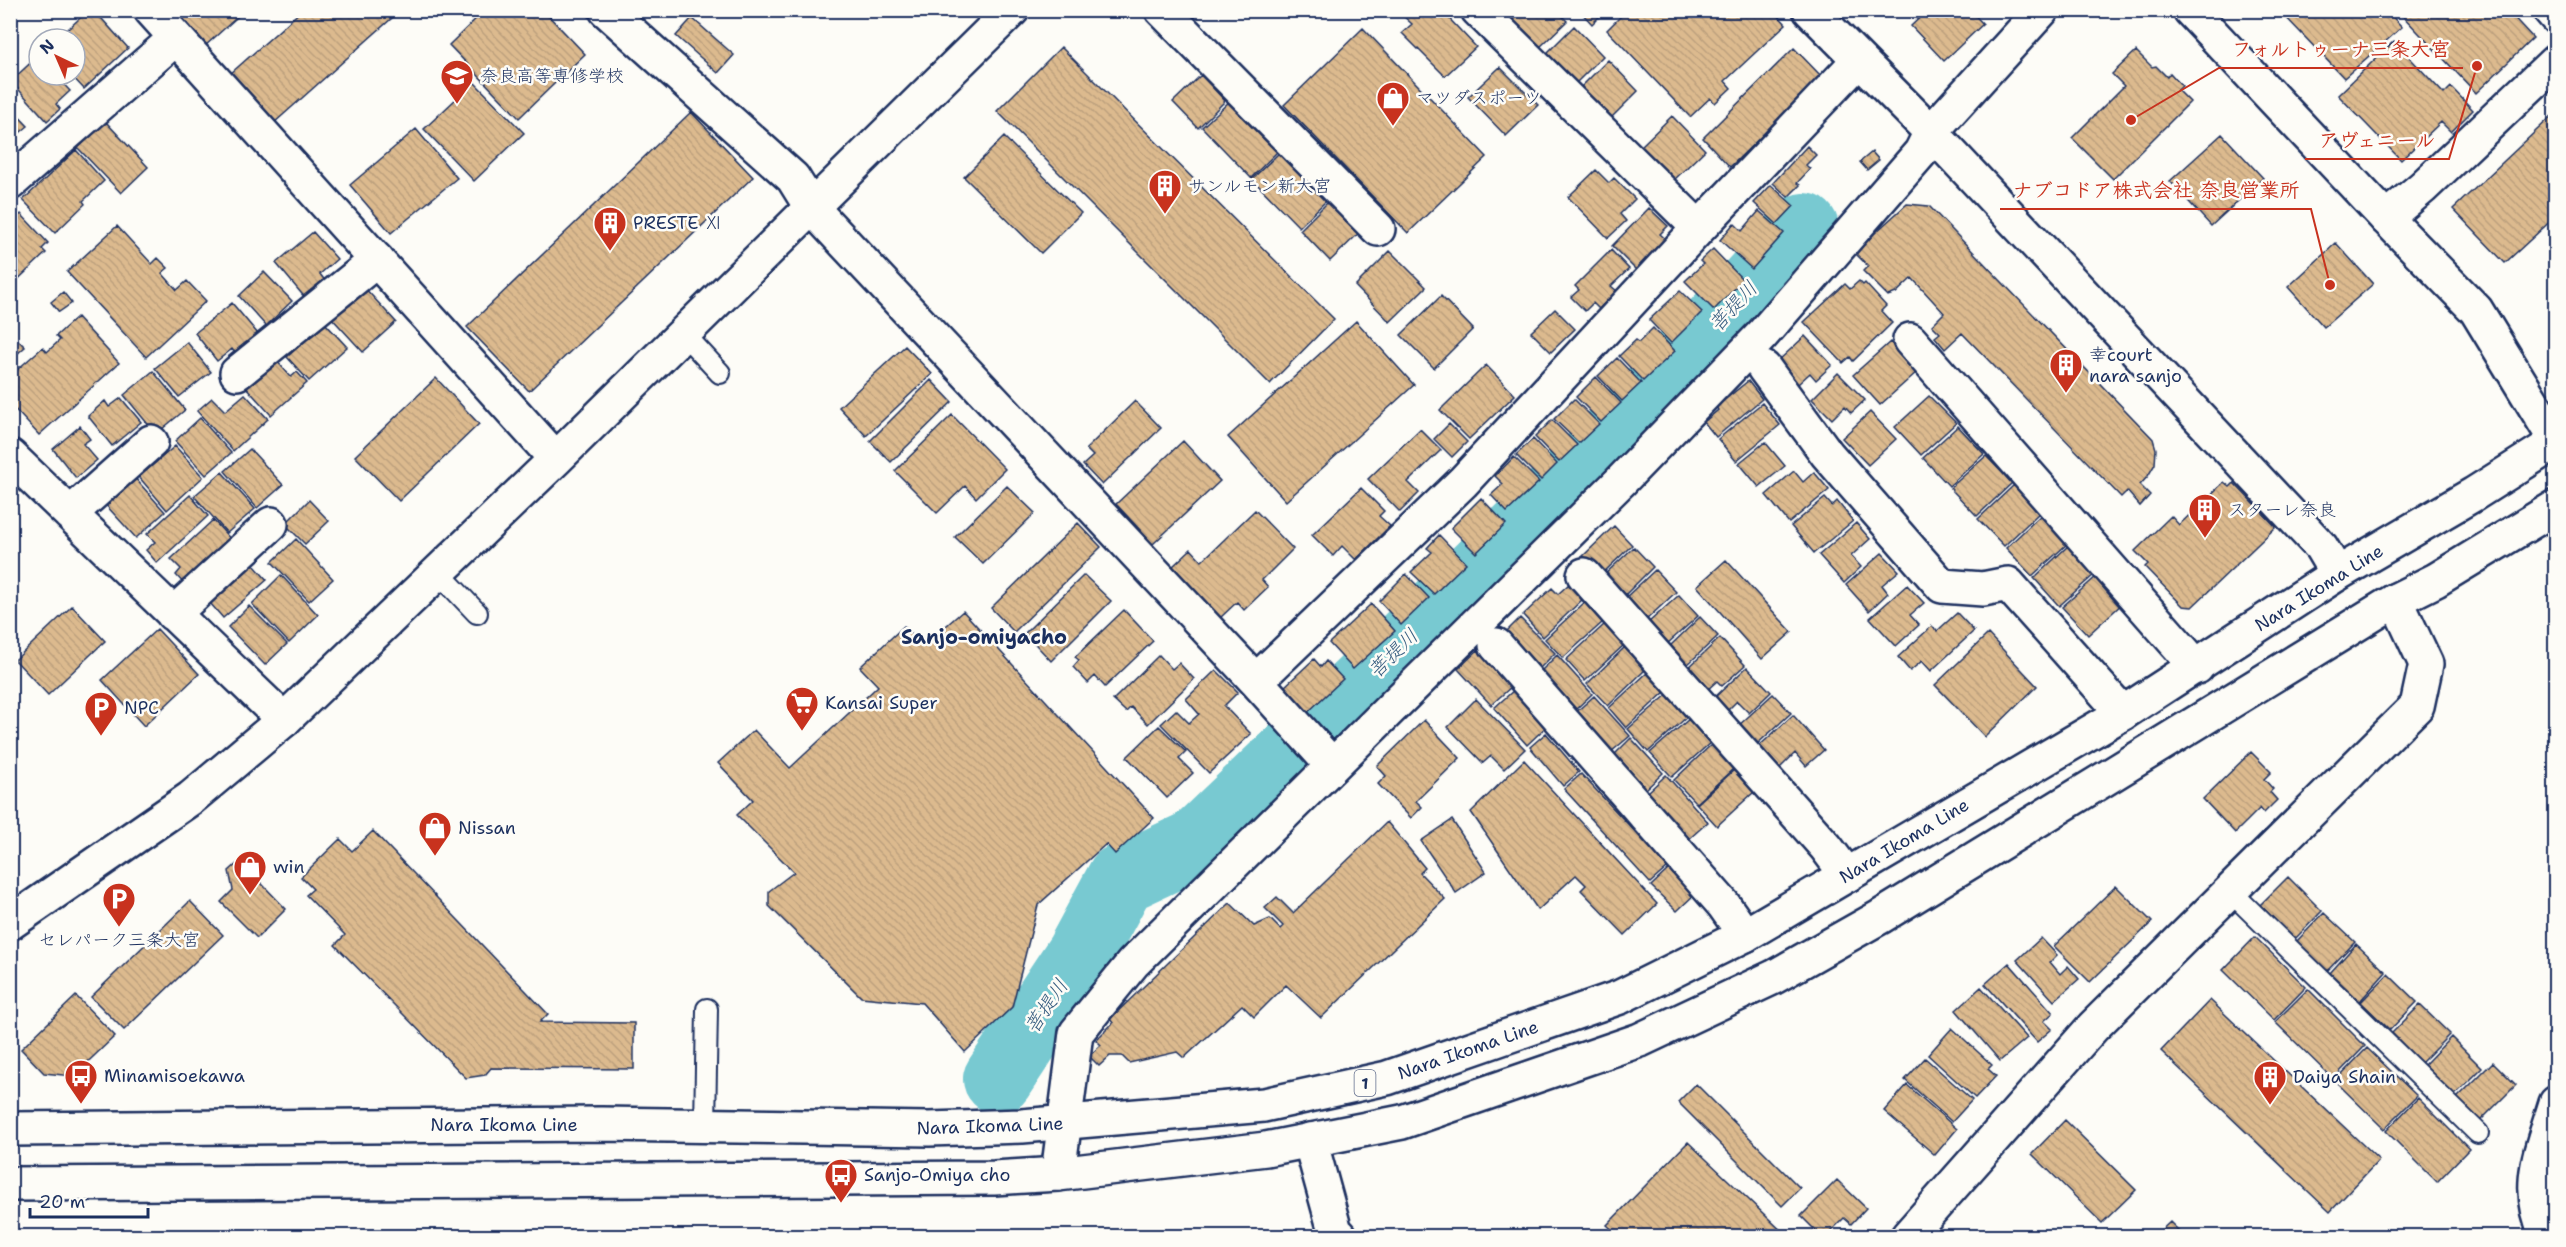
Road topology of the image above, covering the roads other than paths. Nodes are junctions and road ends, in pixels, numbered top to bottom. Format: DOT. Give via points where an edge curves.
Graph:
graph roads {
  1 [pos="150,10"];
  2 [pos="606,10"];
  3 [pos="1012,10"];
  4 [pos="1162,10"];
  5 [pos="1478,10"];
  6 [pos="1810,10"];
  7 [pos="2042,10"];
  8 [pos="2190,10"];
  9 [pos="2550,10"];
  10 [pos="2556,17"];
  11 [pos="176,38"];
  12 [pos="1858,61"];
  13 [pos="2556,62"];
  14 [pos="1931,132"];
  15 [pos="10,183"];
  16 [pos="811,207"];
  17 [pos="2386,218"];
  18 [pos="1699,228"];
  19 [pos="1378,229"];
  20 [pos="376,260"];
  21 [pos="683,333"];
  22 [pos="1910,340"];
  23 [pos="1764,368"];
  24 [pos="237,373"];
  25 [pos="720,373"];
  26 [pos="2556,441"];
  27 [pos="151,442"];
  28 [pos="10,456"];
  29 [pos="556,459"];
  30 [pos="2556,507"];
  31 [pos="70,514"];
  32 [pos="271,524"];
  33 [pos="438,572"];
  34 [pos="2337,574"];
  35 [pos="1584,575"];
  36 [pos="2396,600"];
  37 [pos="477,613"];
  38 [pos="173,614"];
  39 [pos="1496,645"];
  40 [pos="2197,667"];
  41 [pos="1256,681"];
  42 [pos="2123,713"];
  43 [pos="284,720"];
  44 [pos="1314,746"];
  45 [pos="1847,875"];
  46 [pos="2230,891"];
  47 [pos="10,923"];
  48 [pos="1745,935"];
  49 [pos="707,1010"];
  50 [pos="2556,1103"];
  51 [pos="1063,1124"];
  52 [pos="705,1126"];
  53 [pos="10,1128"];
  54 [pos="2478,1133"];
  55 [pos="1310,1140"];
  56 [pos="1058,1174"];
  57 [pos="10,1184"];
  58 [pos="1340,1236"];
  59 [pos="1908,1236"];
  60 [pos="2547,1236"];
  1 -- 11 [label="street"];
  2 -- 16 [label="street" via="793,178"];
  3 -- 16 [label="street"];
  4 -- 19 [label="street"];
  5 -- 18 [label="street"];
  6 -- 12 [label="street"];
  7 -- 14 [label="street"];
  8 -- 17 [label="street"];
  9 -- 10 [label="street"];
  11 -- 15 [label="street"];
  11 -- 20 [label="street"];
  12 -- 14 [label="street"];
  12 -- 18 [label="street"];
  13 -- 17 [label="street"];
  14 -- 34 [label="street" via="2321,547"];
  14 -- 44 [label="street" via="1922,152 1762,335 1620,482"];
  16 -- 21 [label="street"];
  16 -- 41 [label="street"];
  17 -- 26 [label="street" via="2476,310"];
  18 -- 41 [label="street" via="1463,482"];
  20 -- 24 [label="street"];
  20 -- 29 [label="street"];
  21 -- 25 [label="lane"];
  21 -- 29 [label="street"];
  22 -- 40 [label="street"];
  23 -- 42 [label="street" via="1827,454 1942,586 1983,589 2008,584"];
  26 -- 34 [label="street, Nara Ikoma Line / 1"];
  27 -- 31 [label="street"];
  28 -- 31 [label="street"];
  29 -- 33 [label="street"];
  30 -- 36 [label="street"];
  31 -- 38 [label="street"];
  32 -- 38 [label="street"];
  33 -- 37 [label="lane"];
  33 -- 43 [label="street"];
  34 -- 40 [label="street, Nara Ikoma Line / 1"];
  35 -- 45 [label="street"];
  36 -- 46 [label="street" via="2426,664 2417,706"];
  36 -- 55 [label="street" via="2034,824 1774,977 1640,1040 1402,1122"];
  38 -- 43 [label="street"];
  39 -- 48 [label="street"];
  40 -- 42 [label="street, Nara Ikoma Line / 1"];
  41 -- 44 [label="street"];
  42 -- 45 [label="street, Nara Ikoma Line / 1"];
  43 -- 47 [label="street" via="191,798"];
  44 -- 51 [label="street" via="1076,1033"];
  45 -- 48 [label="street, Nara Ikoma Line / 1"];
  46 -- 54 [label="lane"];
  46 -- 59 [label="street" via="2093,1028"];
  48 -- 51 [label="street, Nara Ikoma Line / 1" via="1620,997 1387,1078 1264,1105"];
  49 -- 52 [label="lane"];
  50 -- 60 [label="street" via="2537,1166 2535,1197"];
  51 -- 52 [label="street, Nara Ikoma Line / 1" via="929,1129"];
  51 -- 56 [label="street"];
  52 -- 53 [label="street, Nara Ikoma Line / 1"];
  55 -- 56 [label="street" via="1266,1149"];
  55 -- 58 [label="street" via="1335,1231"];
  56 -- 57 [label="street" via="961,1179"];
}
